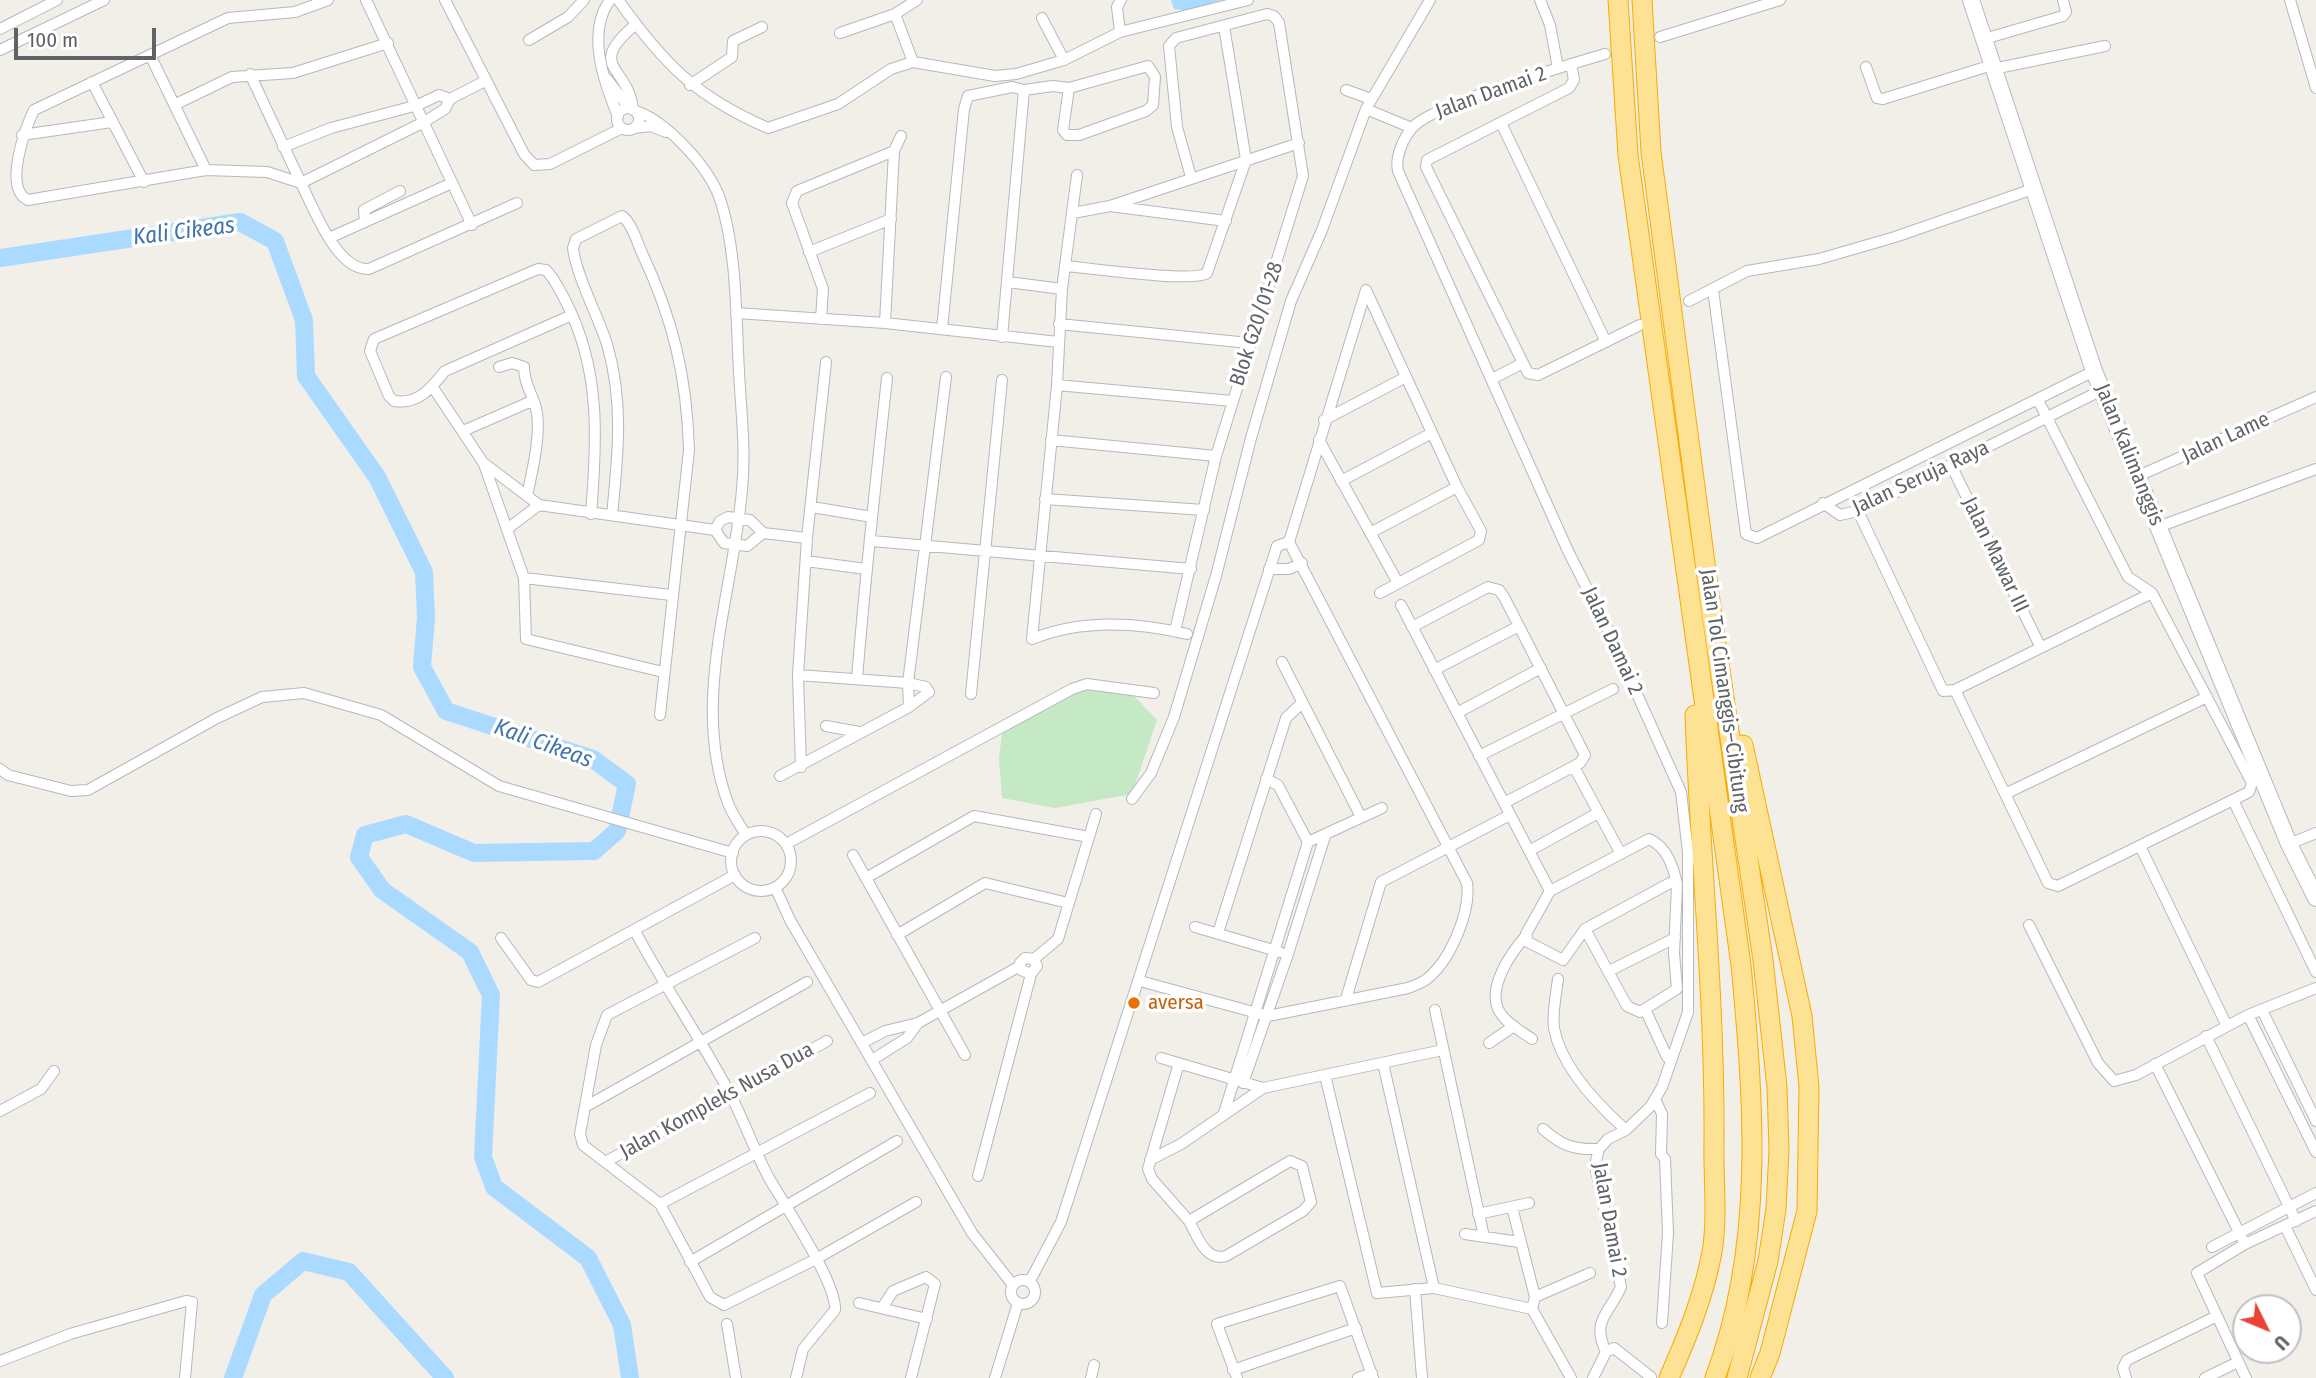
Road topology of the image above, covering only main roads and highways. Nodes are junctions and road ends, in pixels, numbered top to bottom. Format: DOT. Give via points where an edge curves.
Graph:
graph roads {
  1 [pos="1618,0"];
  2 [pos="1642,0"];
  3 [pos="1970,0"];
  4 [pos="1702,616"];
  5 [pos="2316,898"];
  6 [pos="1660,1377"];
  7 [pos="1715,1378"];
  8 [pos="1737,1378"];
  9 [pos="1760,1378"];
  1 -- 4 [label="highway, Jalan Tol Cimanggis–Cibitung" via="1628,155"];
  2 -- 4 [label="highway, Jalan Tol Cimanggis–Cibitung" via="1651,152"];
  3 -- 5 [label="main road, Jalan Kalimanggis" via="2094,370 2289,844"];
  4 -- 6 [label="highway" via="1699,839 1710,966 1713,1250 1691,1328"];
  4 -- 7 [label="highway, Jalan Tol Cimanggis–Cibitung" via="1741,965 1754,1147 1744,1259 1733,1320"];
  4 -- 8 [label="highway, Jalan Tol Cimanggis–Cibitung" via="1763,960 1777,1087 1776,1209 1768,1261"];
  4 -- 9 [label="highway" via="1785,931 1802,1016 1809,1087 1807,1211"];
}
